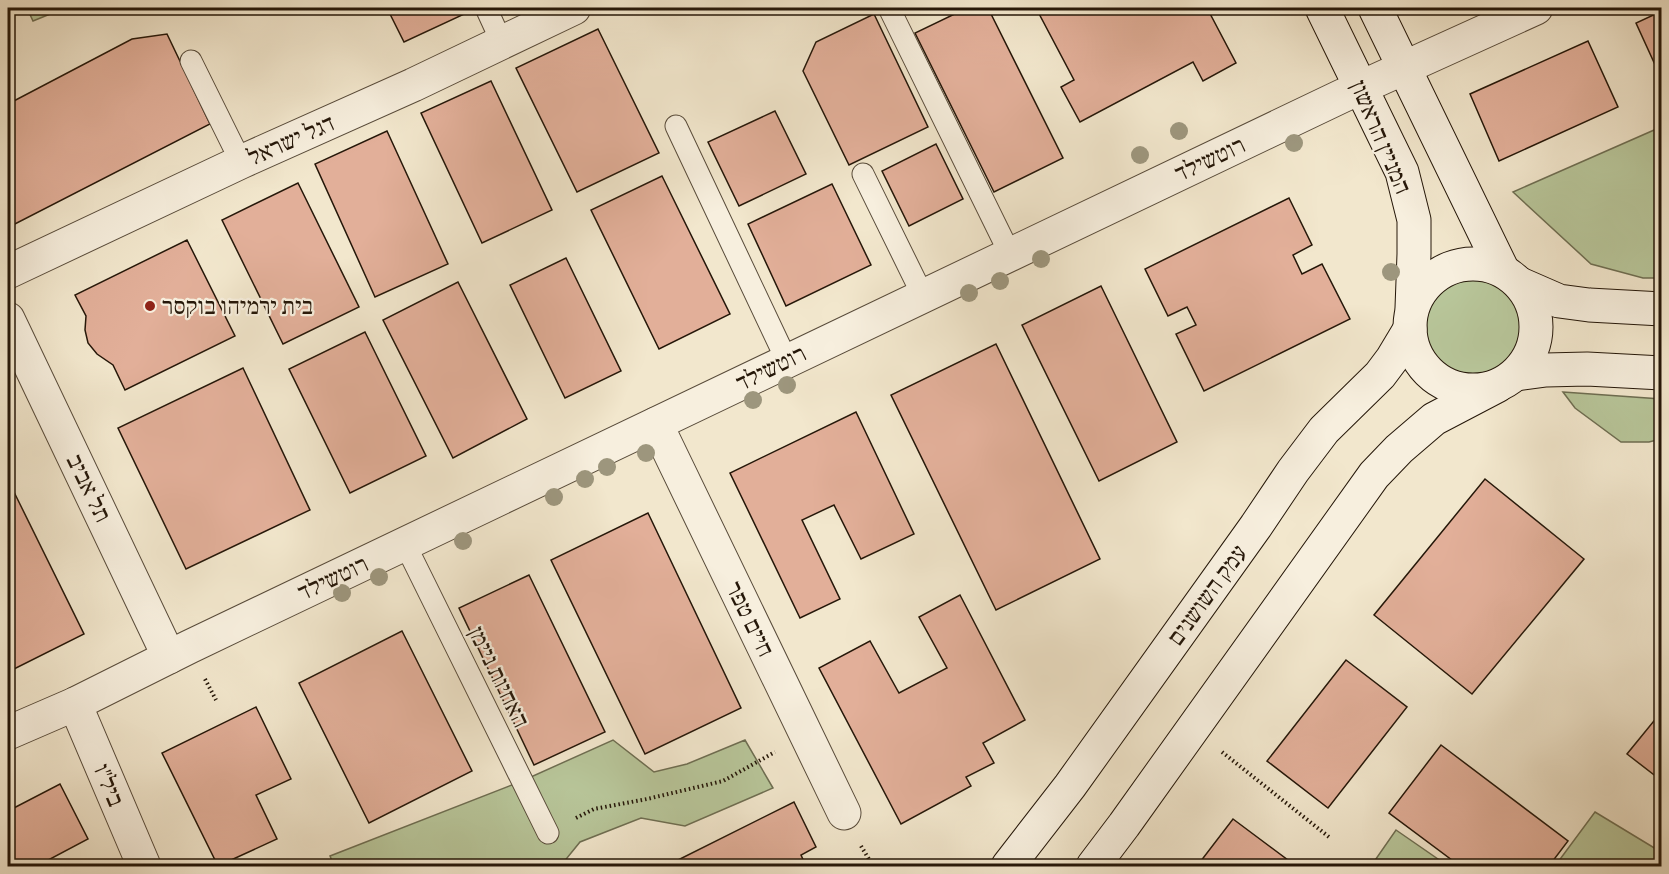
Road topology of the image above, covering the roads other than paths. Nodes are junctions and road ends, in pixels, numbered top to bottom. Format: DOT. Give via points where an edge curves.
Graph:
graph roads {
  1 [pos="486,8"];
  2 [pos="574,8"];
  3 [pos="889,8"];
  4 [pos="1322,8"];
  5 [pos="1375,8"];
  6 [pos="1536,8"];
  7 [pos="502,43"];
  8 [pos="191,62"];
  9 [pos="1404,67"];
  10 [pos="1361,87"];
  11 [pos="676,126"];
  12 [pos="242,162"];
  13 [pos="863,174"];
  14 [pos="1010,254"];
  15 [pos="8,272"];
  16 [pos="1511,278"];
  17 [pos="923,296"];
  18 [pos="1662,309"];
  19 [pos="8,319"];
  20 [pos="1411,319"];
  21 [pos="787,361"];
  22 [pos="1662,373"];
  23 [pos="1506,380"];
  24 [pos="656,424"];
  25 [pos="405,544"];
  26 [pos="169,657"];
  27 [pos="75,704"];
  28 [pos="8,734"];
  29 [pos="844,813"];
  30 [pos="548,832"];
  31 [pos="144,867"];
  32 [pos="1008,867"];
  33 [pos="1093,867"];
  1 -- 7 [label="lane"];
  2 -- 7 [label="street, דגל ישראל"];
  3 -- 14 [label="lane"];
  4 -- 10 [label="street, המניין הראשון"];
  5 -- 9 [label="street, המניין הראשון"];
  6 -- 9 [label="street, רוטשילד"];
  7 -- 12 [label="street, דגל ישראל"];
  8 -- 12 [label="lane"];
  9 -- 10 [label="street, רוטשילד"];
  9 -- 16 [label="street, המניין הראשון"];
  10 -- 14 [label="street, רוטשילד"];
  10 -- 20 [label="street, המניין הראשון" via="1402,172 1414,220"];
  11 -- 21 [label="lane"];
  12 -- 15 [label="street, דגל ישראל"];
  13 -- 17 [label="lane"];
  14 -- 17 [label="street, רוטשילד"];
  16 -- 18 [label="street" via="1559,301"];
  16 -- 20 [label="street" via="1481,264 1459,266 1439,274 1423,289"];
  16 -- 23 [label="street" via="1532,303 1537,324 1529,357"];
  17 -- 21 [label="street, רוטשילד"];
  19 -- 26 [label="street, תל אביב"];
  20 -- 23 [label="street" via="1414,351 1425,369 1443,383 1475,391"];
  20 -- 32 [label="street, עמק השושנים" via="1392,359 1324,430 1293,471 1071,786"];
  21 -- 24 [label="street, רוטשילד"];
  22 -- 23 [label="street" via="1546,370"];
  23 -- 33 [label="street" via="1434,419 1374,475"];
  24 -- 25 [label="street, רוטשילד"];
  24 -- 29 [label="street, חיים טפר"];
  25 -- 26 [label="street, רוטשילד"];
  25 -- 30 [label="lane, האחיות ניימן"];
  26 -- 27 [label="street, רוטשילד"];
  27 -- 28 [label="street, רוטשילד"];
  27 -- 31 [label="street, ביל\"ו"];
}
